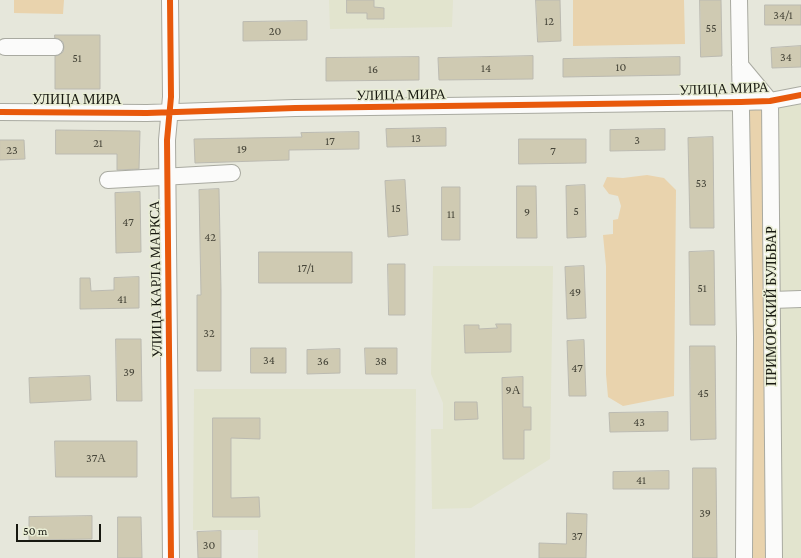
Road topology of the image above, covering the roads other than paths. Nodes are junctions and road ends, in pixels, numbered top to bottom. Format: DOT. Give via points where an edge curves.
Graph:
graph roads {
  1 [pos="170,0"];
  2 [pos="739,0"];
  3 [pos="5,47"];
  4 [pos="55,47"];
  5 [pos="740,65"];
  6 [pos="801,95"];
  7 [pos="770,101"];
  8 [pos="741,102"];
  9 [pos="0,112"];
  10 [pos="169,112"];
  11 [pos="232,173"];
  12 [pos="167,177"];
  13 [pos="108,180"];
  14 [pos="801,299"];
  15 [pos="772,300"];
  16 [pos="171,558"];
  17 [pos="744,558"];
  18 [pos="774,558"];
  1 -- 10 [label="street, УЛИЦА КАРЛА МАРКСА"];
  2 -- 5 [label="street, ПРИМОРСКИЙ БУЛЬВАР"];
  3 -- 4 [label="street"];
  5 -- 7 [label="street"];
  5 -- 8 [label="street, ПРИМОРСКИЙ БУЛЬВАР"];
  6 -- 7 [label="street, УЛИЦА МИРА"];
  7 -- 8 [label="street, УЛИЦА МИРА"];
  7 -- 15 [label="street, ПРИМОРСКИЙ БУЛЬВАР"];
  8 -- 10 [label="street, УЛИЦА МИРА"];
  8 -- 17 [label="street, ПРИМОРСКИЙ БУЛЬВАР" via="745,337"];
  9 -- 10 [label="street, УЛИЦА МИРА"];
  10 -- 12 [label="street, УЛИЦА КАРЛА МАРКСА"];
  11 -- 12 [label="street"];
  12 -- 13 [label="street"];
  12 -- 16 [label="street, УЛИЦА КАРЛА МАРКСА"];
  14 -- 15 [label="street"];
  15 -- 18 [label="street, ПРИМОРСКИЙ БУЛЬВАР"];
}
